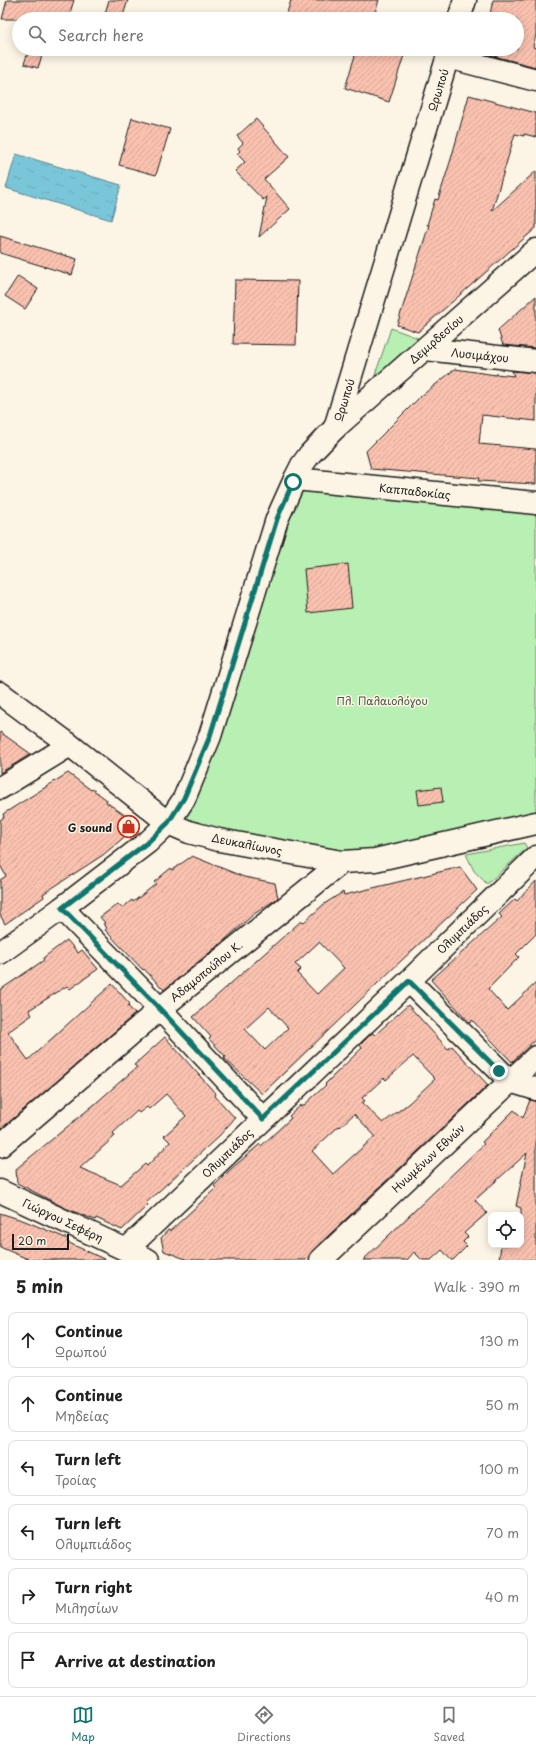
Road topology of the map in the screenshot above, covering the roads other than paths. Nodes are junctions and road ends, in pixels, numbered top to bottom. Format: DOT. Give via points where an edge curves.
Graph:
graph roads {
  1 [pos="465,0"];
  2 [pos="461,12"];
  3 [pos="448,56"];
  4 [pos="459,56"];
  5 [pos="536,80"];
  6 [pos="536,250"];
  7 [pos="425,348"];
  8 [pos="536,361"];
  9 [pos="335,428"];
  10 [pos="295,479"];
  11 [pos="536,503"];
  12 [pos="0,693"];
  13 [pos="70,745"];
  14 [pos="0,788"];
  15 [pos="168,823"];
  16 [pos="536,823"];
  17 [pos="536,857"];
  18 [pos="342,862"];
  19 [pos="62,908"];
  20 [pos="0,953"];
  21 [pos="409,981"];
  22 [pos="160,1009"];
  23 [pos="536,1057"];
  24 [pos="510,1081"];
  25 [pos="536,1089"];
  26 [pos="263,1119"];
  27 [pos="0,1146"];
  28 [pos="0,1191"];
  29 [pos="126,1250"];
  30 [pos="328,1258"];
  31 [pos="148,1260"];
  1 -- 2 [label="street"];
  3 -- 9 [label="street, Ωρωπού"];
  4 -- 5 [label="street"];
  6 -- 7 [label="street, Δεμιρδεσίου"];
  7 -- 8 [label="street, Λυσιμάχου"];
  7 -- 9 [label="street, Δεμιρδεσίου"];
  9 -- 10 [label="street, Ωρωπού" via="310,454"];
  10 -- 11 [label="street, Καππαδοκίας"];
  10 -- 15 [label="street, Ωρωπού" via="277,519 210,736 184,798"];
  12 -- 13 [label="street, Δευκαλίωνος"];
  13 -- 14 [label="street"];
  13 -- 15 [label="street, Δευκαλίωνος"];
  15 -- 18 [label="street, Δευκαλίωνος" via="219,840"];
  15 -- 19 [label="street, Ωρωπού" via="148,842"];
  16 -- 18 [label="street, Δευκαλίωνος" via="375,860"];
  17 -- 21 [label="street, Ολυμπιάδος"];
  18 -- 22 [label="street, Αδαμοπούλου Κ."];
  19 -- 20 [label="street, Ωρωπού"];
  19 -- 22 [label="street"];
  21 -- 24 [label="street"];
  21 -- 26 [label="street, Ολυμπιάδος"];
  22 -- 26 [label="street"];
  22 -- 27 [label="street, Αδαμοπούλου Κ."];
  23 -- 24 [label="street, Ηνωμένων Εθνών"];
  24 -- 25 [label="street"];
  24 -- 30 [label="street, Ηνωμένων Εθνών"];
  26 -- 29 [label="street, Ολυμπιάδος"];
  28 -- 29 [label="street, Γιώργου Σεφέρη"];
  29 -- 31 [label="street, Γιώργου Σεφέρη"];
}
